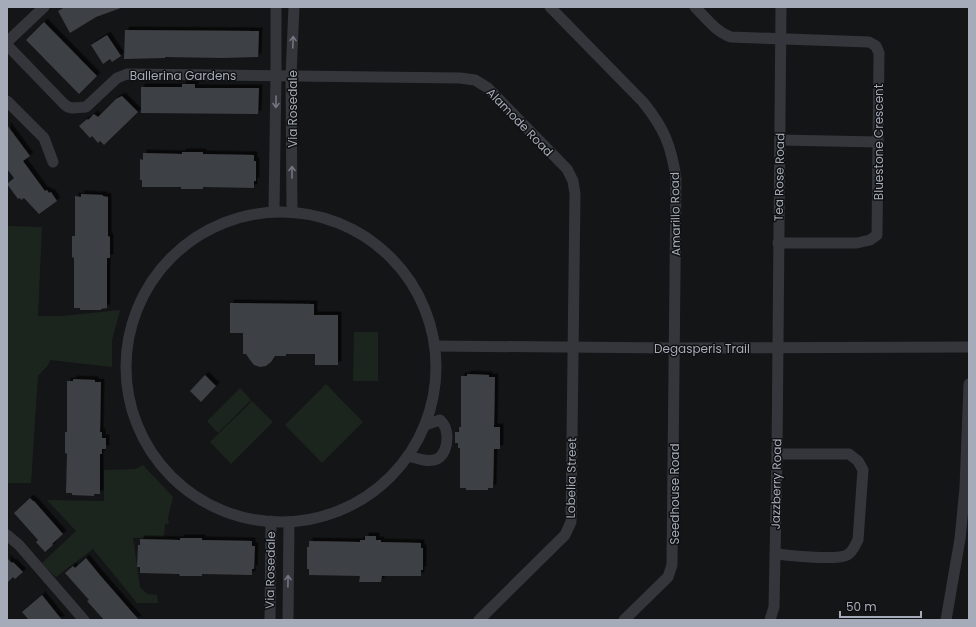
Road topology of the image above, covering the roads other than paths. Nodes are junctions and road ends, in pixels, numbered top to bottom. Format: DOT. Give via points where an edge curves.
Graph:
graph roads {
  1 [pos="44,7"];
  2 [pos="276,7"];
  3 [pos="294,7"];
  4 [pos="550,7"];
  5 [pos="695,7"];
  6 [pos="781,7"];
  7 [pos="781,39"];
  8 [pos="7,42"];
  9 [pos="7,45"];
  10 [pos="276,75"];
  11 [pos="291,76"];
  12 [pos="7,101"];
  13 [pos="780,140"];
  14 [pos="878,142"];
  15 [pos="53,162"];
  16 [pos="274,210"];
  17 [pos="292,211"];
  18 [pos="778,242"];
  19 [pos="435,346"];
  20 [pos="573,347"];
  21 [pos="778,347"];
  22 [pos="969,347"];
  23 [pos="674,348"];
  24 [pos="969,384"];
  25 [pos="425,425"];
  26 [pos="777,454"];
  27 [pos="408,456"];
  28 [pos="271,521"];
  29 [pos="289,522"];
  30 [pos="7,535"];
  31 [pos="775,554"];
  32 [pos="84,620"];
  33 [pos="270,620"];
  34 [pos="288,620"];
  35 [pos="479,620"];
  36 [pos="624,620"];
  37 [pos="770,620"];
  38 [pos="946,620"];
  1 -- 8 [label="street"];
  2 -- 10 [label="street, Via Rosedale"];
  11 -- 3 [label="street, Via Rosedale, one-way"];
  4 -- 23 [label="street, Amarillo Road" via="643,102 659,123 671,149 677,190"];
  5 -- 7 [label="street" via="724,35"];
  6 -- 7 [label="street, Tea Rose Road"];
  7 -- 13 [label="street, Tea Rose Road"];
  7 -- 14 [label="street, Bluestone Crescent" via="858,41 876,46 879,53"];
  9 -- 10 [label="street, Ballerina Gardens" via="64,104 73,108 86,107 113,81 127,74"];
  10 -- 11 [label="street, Ballerina Gardens"];
  10 -- 16 [label="street, Via Rosedale, one-way"];
  17 -- 11 [label="street, Via Rosedale, one-way"];
  11 -- 20 [label="street, Alamode Road" via="467,78 488,88 567,169 573,181"];
  12 -- 15 [label="street" via="44,138"];
  13 -- 14 [label="street"];
  13 -- 18 [label="street, Tea Rose Road"];
  14 -- 18 [label="street, Bluestone Crescent" via="877,235 870,240 857,243"];
  16 -- 17 [label="street, Via Rosedale"];
  16 -- 28 [label="street, Via Rosedale" via="222,224 202,234 180,250 163,267 144,296 133,322 127,351 130,399 137,422 153,453 172,476 197,496 230,513"];
  17 -- 19 [label="street, Via Rosedale" via="342,225 372,242 386,254 412,284 426,314"];
  18 -- 21 [label="street, Tea Rose Road"];
  19 -- 20 [label="street, Degasperis Trail"];
  19 -- 25 [label="street, Via Rosedale" via="435,382 432,404"];
  20 -- 23 [label="street, Degasperis Trail"];
  20 -- 35 [label="street, Lobelia Street" via="569,528 566,535"];
  21 -- 22 [label="street, Degasperis Trail"];
  21 -- 23 [label="street, Degasperis Trail"];
  21 -- 26 [label="street, Jazzberry Road"];
  23 -- 36 [label="street, Seedhouse Road" via="672,565 668,577"];
  24 -- 38 [label="street" via="965,488 960,539"];
  25 -- 27 [label="street, Via Rosedale"];
  25 -- 27 [label="street" via="440,420 447,435 446,449 436,459"];
  26 -- 31 [label="street, Jazzberry Road"];
  26 -- 31 [label="street" via="849,454 858,461 863,470 858,540 847,556 833,558"];
  27 -- 29 [label="street, Via Rosedale" via="385,482 353,504 323,516"];
  28 -- 29 [label="street, Via Rosedale"];
  28 -- 33 [label="street, Via Rosedale"];
  34 -- 29 [label="street, Via Rosedale, one-way"];
  30 -- 32 [label="street"];
  31 -- 37 [label="street, Jazzberry Road" via="774,607"];
}
